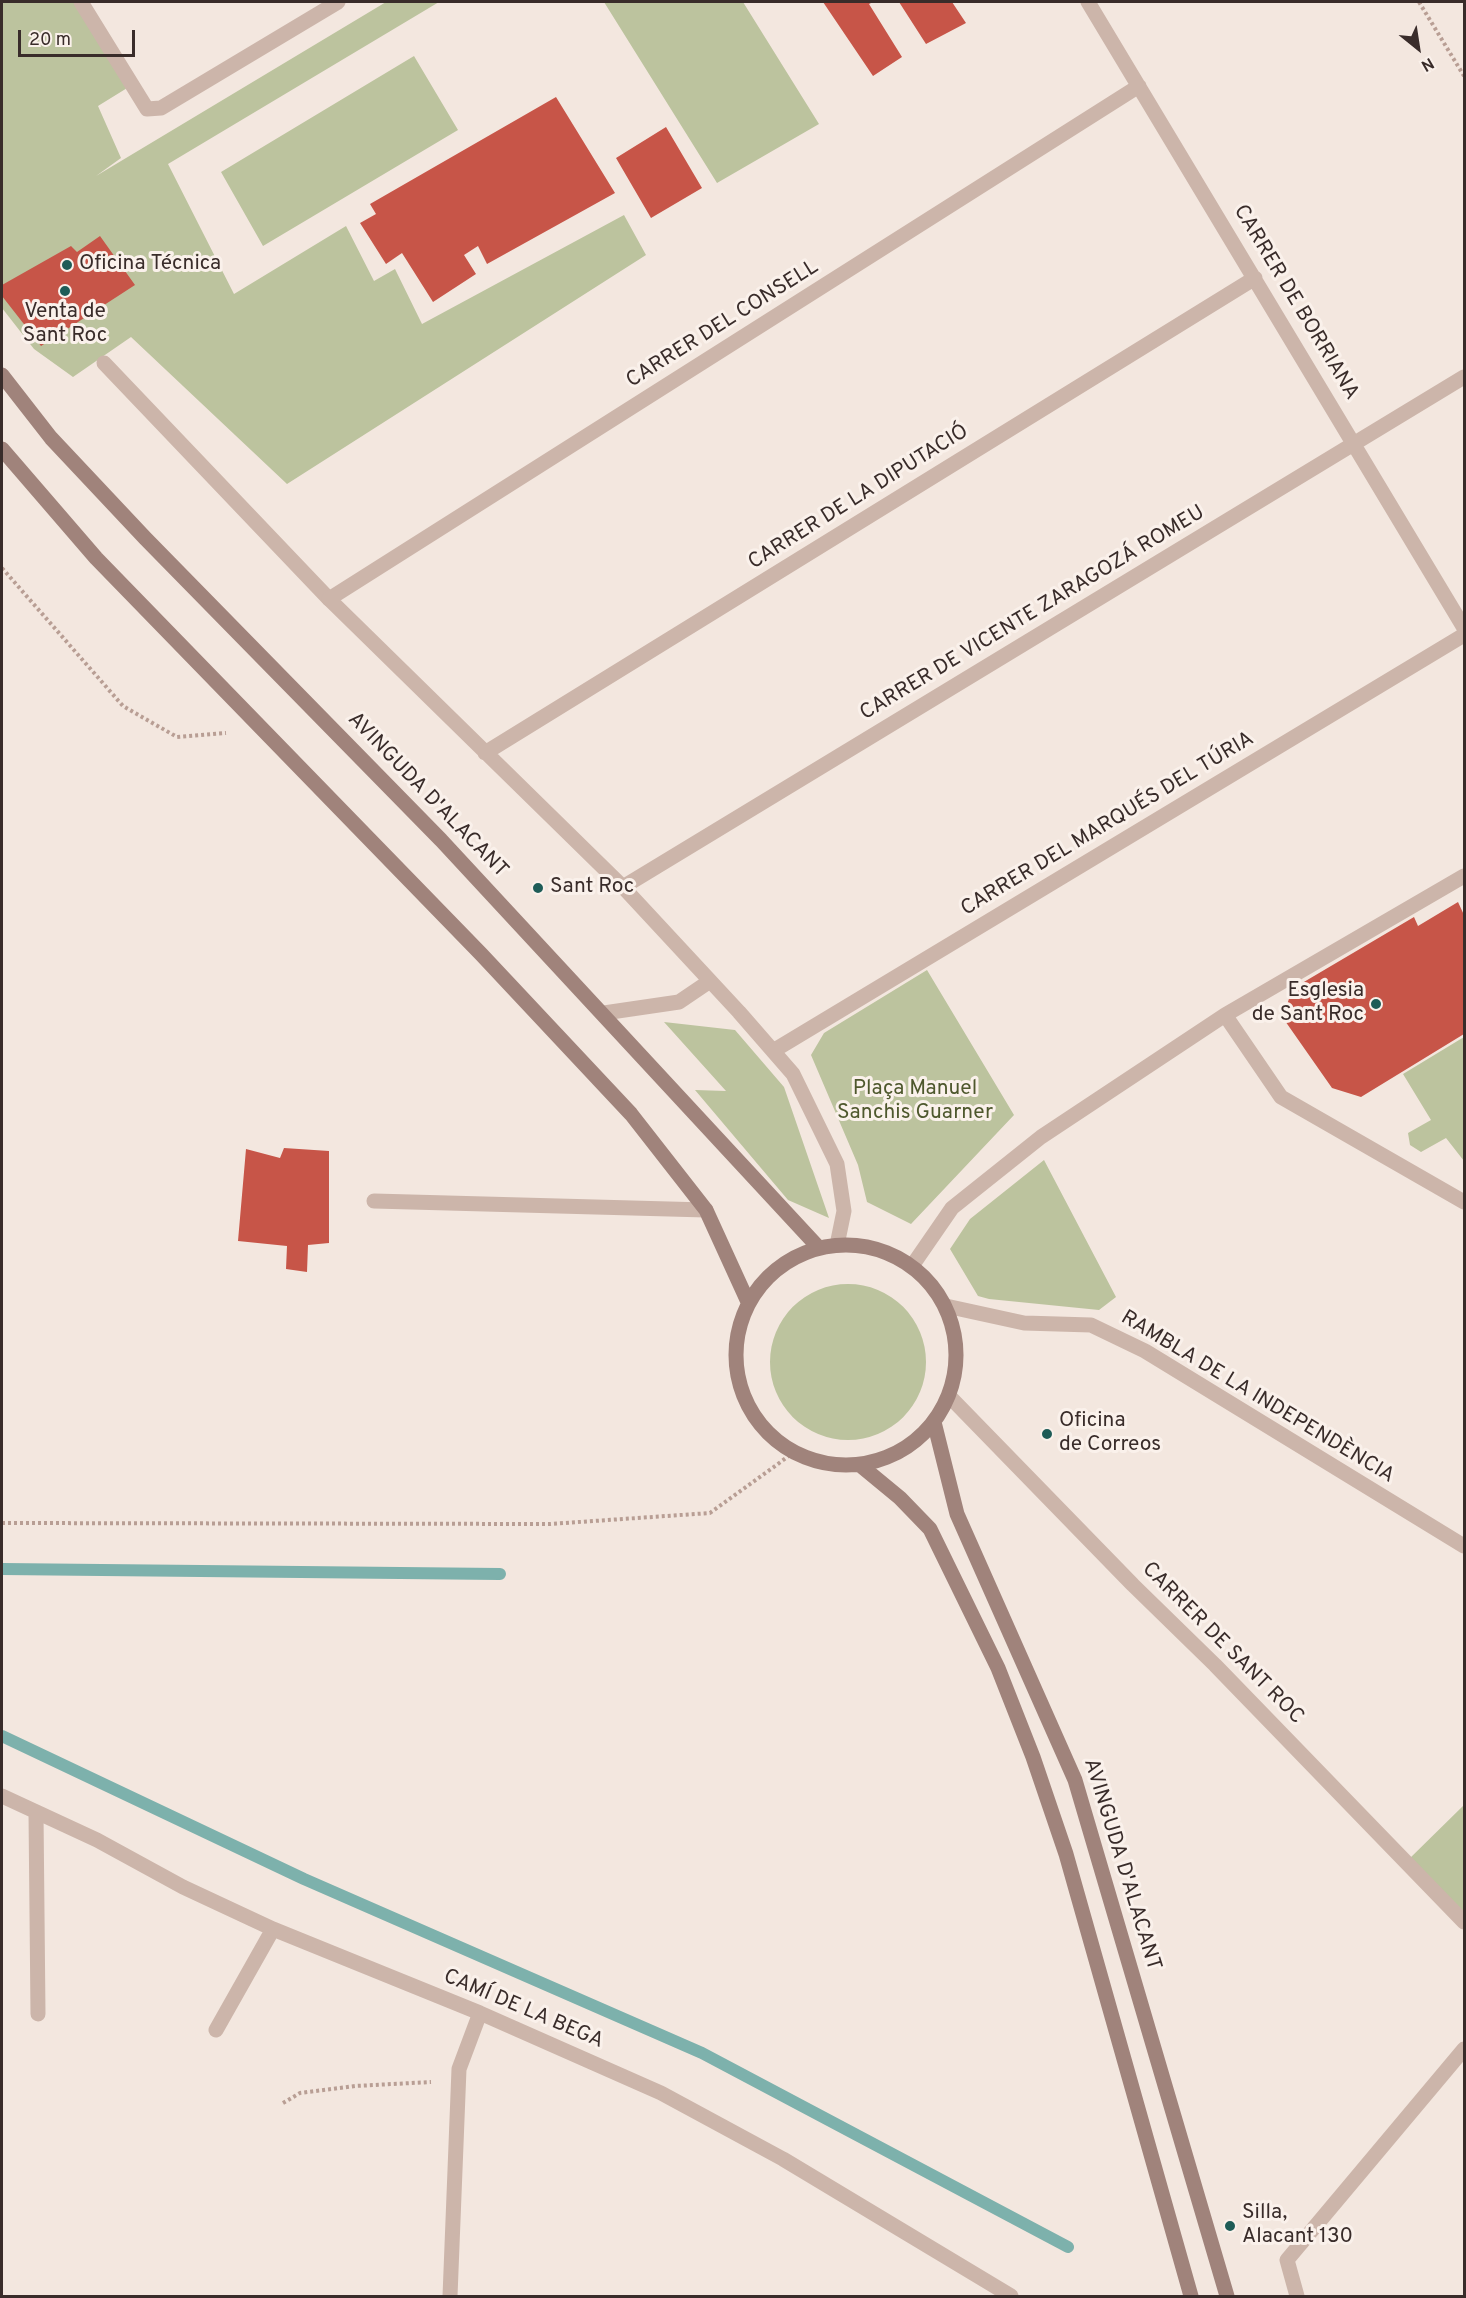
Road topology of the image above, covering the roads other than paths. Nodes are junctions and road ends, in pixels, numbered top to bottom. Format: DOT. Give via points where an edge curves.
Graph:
graph roads {
  1 [pos="81,2"];
  2 [pos="338,2"];
  3 [pos="1088,2"];
  4 [pos="1139,86"];
  5 [pos="1255,278"];
  6 [pos="104,363"];
  7 [pos="2,375"];
  8 [pos="1464,377"];
  9 [pos="1355,444"];
  10 [pos="2,449"];
  11 [pos="329,599"];
  12 [pos="1464,628"];
  13 [pos="1464,635"];
  14 [pos="485,753"];
  15 [pos="1464,876"];
  16 [pos="623,887"];
  17 [pos="710,981"];
  18 [pos="604,1013"];
  19 [pos="1225,1015"];
  20 [pos="772,1051"];
  21 [pos="374,1201"];
  22 [pos="1464,1202"];
  23 [pos="706,1210"];
  24 [pos="837,1245"];
  25 [pos="819,1248"];
  26 [pos="912,1266"];
  27 [pos="748,1302"];
  28 [pos="946,1306"];
  29 [pos="949,1396"];
  30 [pos="934,1422"];
  31 [pos="860,1465"];
  32 [pos="1464,1546"];
  33 [pos="2,1797"];
  34 [pos="36,1813"];
  35 [pos="1462,1915"];
  36 [pos="273,1929"];
  37 [pos="480,2013"];
  38 [pos="38,2014"];
  39 [pos="216,2030"];
  40 [pos="1464,2049"];
  41 [pos="450,2296"];
  42 [pos="1011,2296"];
  43 [pos="1191,2296"];
  44 [pos="1227,2296"];
  45 [pos="1297,2296"];
  1 -- 2 [label="street" via="147,109 161,108"];
  3 -- 4 [label="street, CARRER DE BORRIANA"];
  4 -- 5 [label="street, CARRER DE BORRIANA"];
  4 -- 11 [label="street, CARRER DEL CONSELL"];
  5 -- 9 [label="street, CARRER DE BORRIANA"];
  5 -- 14 [label="street, CARRER DE LA DIPUTACIÓ"];
  6 -- 11 [label="street"];
  7 -- 18 [label="main road, AVINGUDA D'ALACANT" via="58,447"];
  8 -- 9 [label="street, CARRER DE VICENTE ZARAGOZÁ ROMEU"];
  9 -- 12 [label="street, CARRER DE BORRIANA"];
  9 -- 16 [label="street, CARRER DE VICENTE ZARAGOZÁ ROMEU"];
  10 -- 23 [label="main road" via="96,558 631,1114"];
  11 -- 14 [label="street"];
  13 -- 20 [label="street, CARRER DEL MARQUÉS DEL TÚRIA"];
  14 -- 16 [label="street"];
  15 -- 19 [label="street"];
  16 -- 17 [label="street"];
  17 -- 18 [label="street" via="679,1002"];
  17 -- 20 [label="street"];
  18 -- 25 [label="main road, AVINGUDA D'ALACANT"];
  19 -- 22 [label="street" via="1281,1097"];
  19 -- 26 [label="street" via="1041,1137 952,1208"];
  20 -- 24 [label="street" via="793,1074 837,1164 844,1211"];
  21 -- 23 [label="street"];
  23 -- 27 [label="main road"];
  24 -- 25 [label="main road"];
  24 -- 26 [label="main road" via="864,1246 889,1253"];
  25 -- 27 [label="main road" via="790,1259 766,1278"];
  26 -- 28 [label="main road"];
  27 -- 31 [label="main road" via="737,1335 736,1370 745,1403 766,1432 793,1453 825,1464"];
  28 -- 29 [label="main road" via="955,1335 956,1366"];
  28 -- 32 [label="street, RAMBLA DE LA INDEPENDÈNCIA" via="1024,1323 1091,1325 1145,1352"];
  29 -- 30 [label="main road"];
  29 -- 35 [label="street, CARRER DE SANT ROC"];
  30 -- 31 [label="main road" via="914,1443 889,1458"];
  30 -- 44 [label="main road, AVINGUDA D'ALACANT" via="957,1514 1075,1780"];
  31 -- 43 [label="main road" via="930,1529 998,1668 1066,1854"];
  33 -- 34 [label="street, CAMÍ DE LA BEGA"];
  34 -- 36 [label="street, CAMÍ DE LA BEGA"];
  34 -- 38 [label="street"];
  36 -- 37 [label="street, CAMÍ DE LA BEGA"];
  36 -- 39 [label="street"];
  37 -- 41 [label="street" via="459,2069"];
  37 -- 42 [label="street, CAMÍ DE LA BEGA" via="661,2093 783,2159"];
  40 -- 45 [label="street" via="1287,2260"];
}
